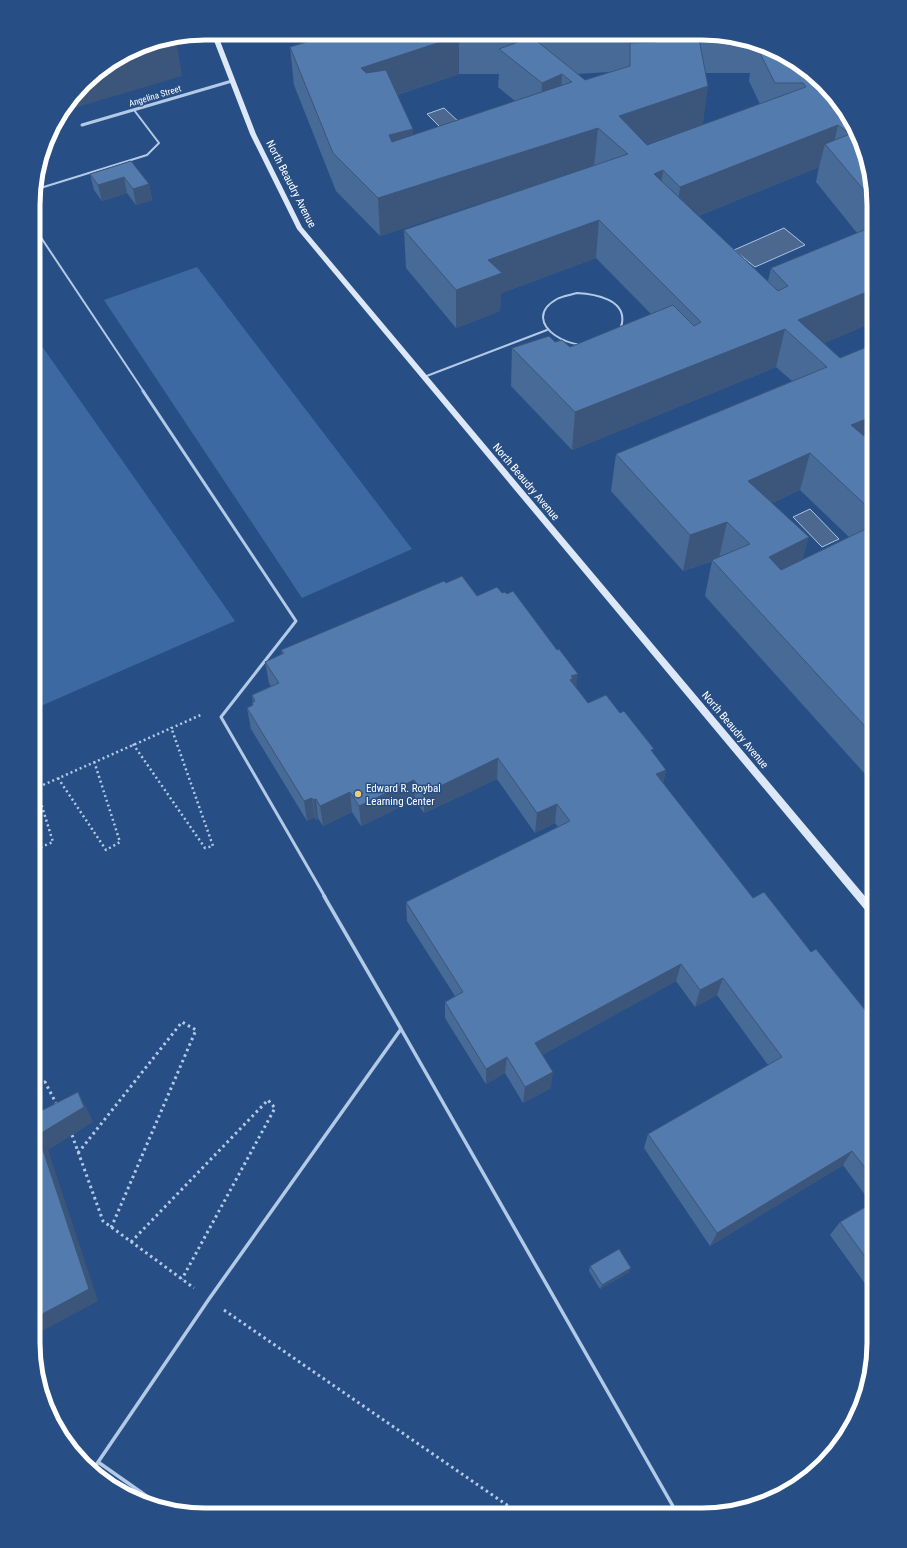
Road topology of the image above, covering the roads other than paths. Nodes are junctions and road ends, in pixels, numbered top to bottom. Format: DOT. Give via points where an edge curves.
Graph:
graph roads {
  1 [pos="218,40"];
  2 [pos="232,81"];
  3 [pos="134,110"];
  4 [pos="82,125"];
  5 [pos="41,188"];
  6 [pos="40,236"];
  7 [pos="547,330"];
  8 [pos="424,377"];
  9 [pos="867,906"];
  10 [pos="401,1029"];
  11 [pos="98,1462"];
  12 [pos="95,1466"];
  13 [pos="149,1498"];
  14 [pos="674,1508"];
  1 -- 2 [label="street, North Beaudry Avenue"];
  2 -- 3 [label="street, Angelina Street"];
  2 -- 8 [label="street, North Beaudry Avenue" via="253,134 299,228"];
  3 -- 4 [label="street, Angelina Street"];
  3 -- 5 [label="lane" via="159,142 147,155"];
  6 -- 10 [label="lane" via="296,621 221,717"];
  7 -- 7 [label="lane" via="555,338 567,343 580,346 594,345 616,335 622,327 623,318 620,310 612,302 596,295 577,293 565,295 548,306 543,314"];
  7 -- 8 [label="lane"];
  8 -- 9 [label="street, North Beaudry Avenue"];
  10 -- 11 [label="lane" via="209,1299"];
  10 -- 14 [label="lane"];
  11 -- 12 [label="lane"];
  11 -- 13 [label="lane"];
}
